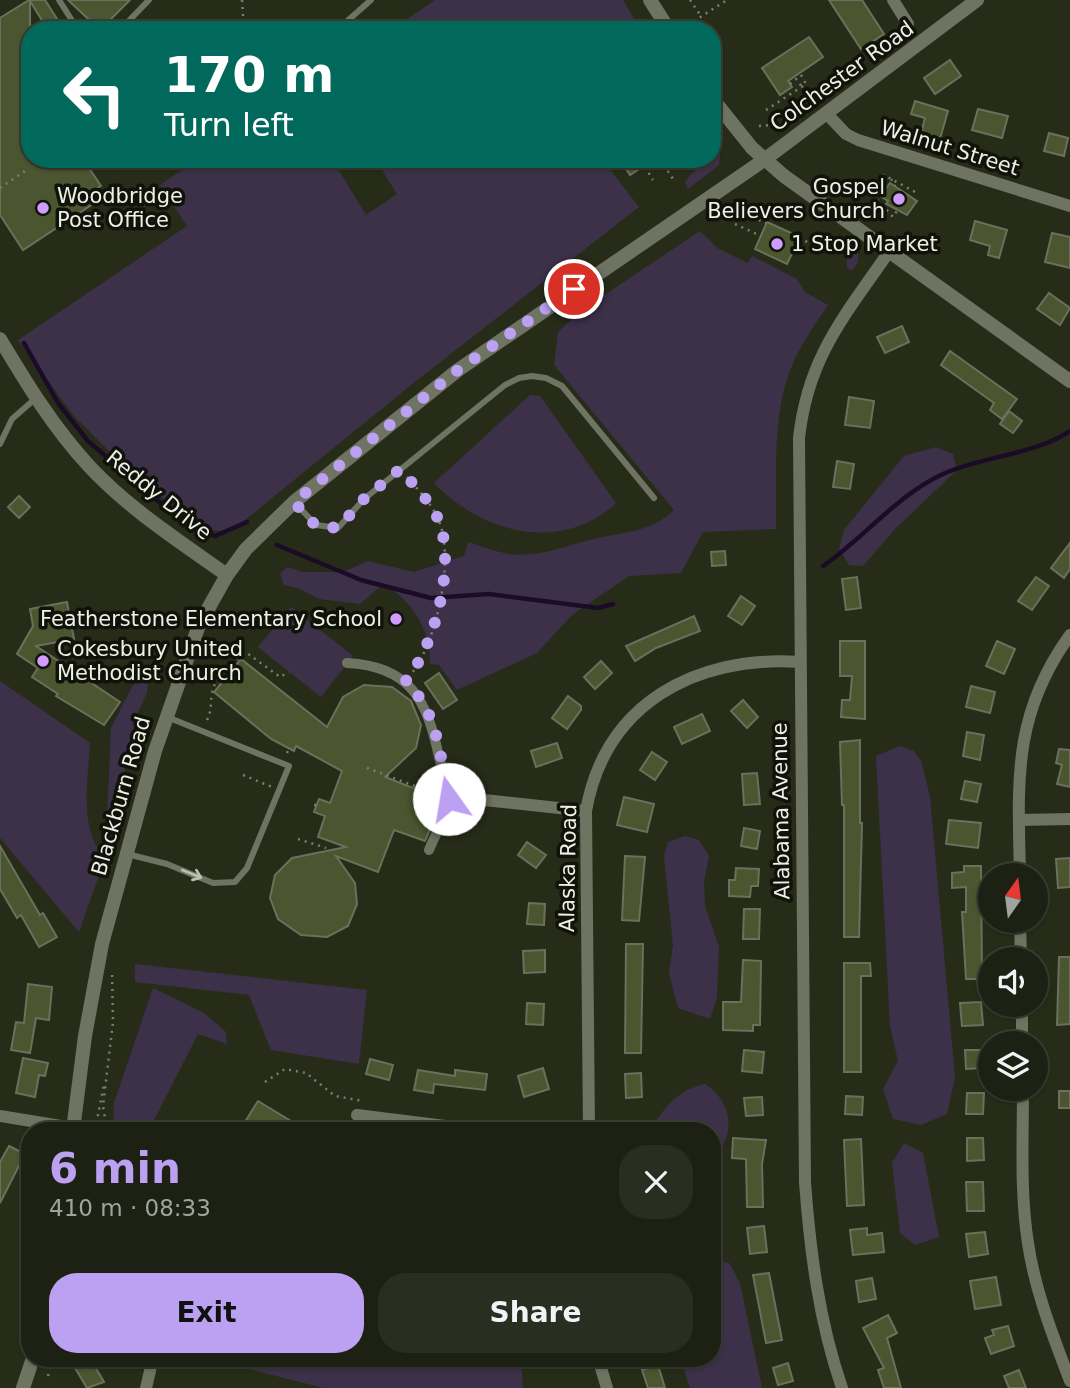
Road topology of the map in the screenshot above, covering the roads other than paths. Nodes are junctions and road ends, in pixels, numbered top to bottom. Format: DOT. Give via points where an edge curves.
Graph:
graph roads {
  1 [pos="59,0"];
  2 [pos="149,0"];
  3 [pos="371,0"];
  4 [pos="650,0"];
  5 [pos="893,0"];
  6 [pos="977,0"];
  7 [pos="72,21"];
  8 [pos="129,21"];
  9 [pos="347,21"];
  10 [pos="663,21"];
  11 [pos="908,24"];
  12 [pos="721,110"];
  13 [pos="827,114"];
  14 [pos="764,160"];
  15 [pos="1070,206"];
  16 [pos="888,253"];
  17 [pos="0,339"];
  18 [pos="1070,381"];
  19 [pos="36,398"];
  20 [pos="0,444"];
  21 [pos="654,498"];
  22 [pos="294,502"];
  23 [pos="227,575"];
  24 [pos="1070,635"];
  25 [pos="799,662"];
  26 [pos="347,663"];
  27 [pos="165,716"];
  28 [pos="483,806"];
  29 [pos="586,811"];
  30 [pos="1070,819"];
  31 [pos="1019,820"];
  32 [pos="429,850"];
  33 [pos="127,854"];
  34 [pos="1020,863"];
  35 [pos="1023,1101"];
  36 [pos="357,1115"];
  37 [pos="0,1116"];
  38 [pos="34,1122"];
  39 [pos="74,1122"];
  40 [pos="413,1122"];
  41 [pos="589,1122"];
  42 [pos="30,1367"];
  43 [pos="151,1367"];
  44 [pos="601,1367"];
  45 [pos="1070,1381"];
  46 [pos="23,1388"];
  47 [pos="146,1388"];
  48 [pos="607,1388"];
  49 [pos="842,1388"];
  1 -- 7 [label="lane"];
  2 -- 8 [label="lane"];
  3 -- 9 [label="lane"];
  4 -- 10 [label="street"];
  5 -- 11 [label="street"];
  6 -- 13 [label="street, Colchester Road"];
  12 -- 14 [label="street"];
  13 -- 14 [label="street, Colchester Road"];
  13 -- 15 [label="street, Walnut Street" via="858,140"];
  14 -- 16 [label="street"];
  14 -- 22 [label="street, Blackburn Road" via="458,370"];
  16 -- 18 [label="street"];
  16 -- 25 [label="street, Alabama Avenue" via="822,350 802,411"];
  17 -- 19 [label="street, Reddy Drive"];
  19 -- 20 [label="lane" via="12,419"];
  19 -- 23 [label="street, Reddy Drive" via="69,443 112,488"];
  21 -- 22 [label="lane" via="566,390 556,382 526,376 510,382 400,469 338,528 316,526"];
  22 -- 23 [label="street, Blackburn Road" via="246,549"];
  23 -- 27 [label="street, Blackburn Road" via="199,625"];
  24 -- 31 [label="street" via="1046,675 1025,728 1019,757"];
  25 -- 29 [label="street, Alaska Road" via="726,667 656,696 637,710 608,747"];
  25 -- 49 [label="street, Alabama Avenue" via="804,1182 813,1268"];
  26 -- 32 [label="street" via="372,666 405,682 421,697 431,718 449,799"];
  27 -- 33 [label="street, Blackburn Road"];
  33 -- 27 [label="lane, one-way" via="213,883 235,882 247,868 289,766"];
  28 -- 29 [label="street"];
  29 -- 41 [label="street, Alaska Road"];
  30 -- 31 [label="street"];
  31 -- 34 [label="street"];
  33 -- 39 [label="street, Blackburn Road" via="102,944"];
  35 -- 45 [label="street" via="1028,1244 1045,1315"];
  36 -- 40 [label="street"];
  37 -- 38 [label="street"];
  42 -- 46 [label="street"];
  43 -- 47 [label="street"];
  44 -- 48 [label="street"];
}
